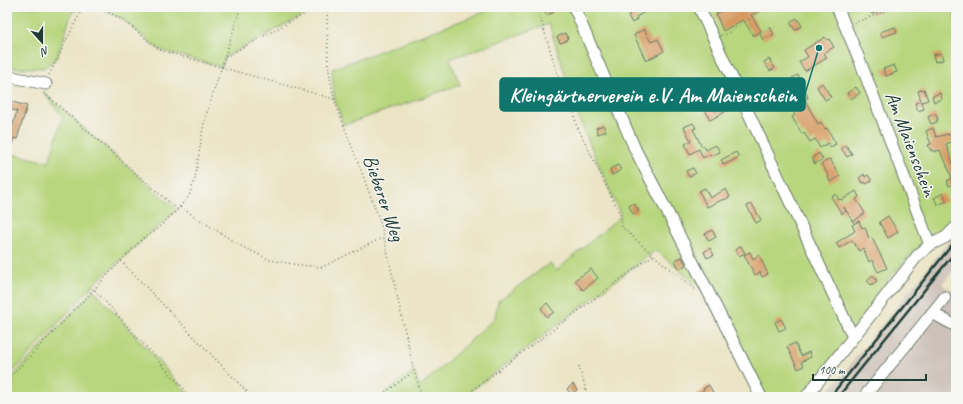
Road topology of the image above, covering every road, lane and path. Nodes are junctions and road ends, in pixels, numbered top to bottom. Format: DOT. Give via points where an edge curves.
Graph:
graph roads {
  1 [pos="83,7"];
  2 [pos="98,7"];
  3 [pos="240,7"];
  4 [pos="318,7"];
  5 [pos="327,7"];
  6 [pos="537,7"];
  7 [pos="574,7"];
  8 [pos="699,7"];
  9 [pos="768,7"];
  10 [pos="837,7"];
  11 [pos="897,7"];
  12 [pos="942,7"];
  13 [pos="846,27"];
  14 [pos="956,30"];
  15 [pos="719,35"];
  16 [pos="225,57"];
  17 [pos="222,67"];
  18 [pos="8,77"];
  19 [pos="46,84"];
  20 [pos="334,99"];
  21 [pos="180,207"];
  22 [pos="177,210"];
  23 [pos="956,226"];
  24 [pos="385,239"];
  25 [pos="930,245"];
  26 [pos="653,255"];
  27 [pos="121,260"];
  28 [pos="94,290"];
  29 [pos="699,293"];
  30 [pos="945,297"];
  31 [pos="932,313"];
  32 [pos="955,324"];
  33 [pos="854,337"];
  34 [pos="579,366"];
  35 [pos="414,371"];
  36 [pos="7,379"];
  37 [pos="191,397"];
  38 [pos="252,397"];
  39 [pos="379,397"];
  40 [pos="422,397"];
  41 [pos="463,397"];
  42 [pos="588,397"];
  43 [pos="761,397"];
  44 [pos="806,397"];
  45 [pos="864,397"];
  1 -- 19 [label="path"];
  2 -- 17 [label="path" via="122,19 160,50"];
  3 -- 16 [label="path"];
  4 -- 16 [label="path"];
  5 -- 20 [label="path, Bieberer Weg" via="328,65"];
  6 -- 26 [label="path" via="562,89 572,106 576,124 621,216 622,227"];
  7 -- 43 [label="street" via="636,149"];
  8 -- 33 [label="street"];
  9 -- 15 [label="path" via="726,34"];
  10 -- 13 [label="street, Am Maienschein"];
  11 -- 13 [label="path"];
  12 -- 14 [label="path" via="944,12 950,10"];
  13 -- 25 [label="street, Am Maienschein"];
  16 -- 17 [label="path"];
  17 -- 20 [label="path"];
  17 -- 21 [label="path" via="204,122 195,179 189,196"];
  18 -- 19 [label="street"];
  19 -- 22 [label="path" via="43,92"];
  20 -- 24 [label="path, Bieberer Weg"];
  21 -- 22 [label="path"];
  21 -- 24 [label="path" via="241,246 270,260 299,265 322,267 380,239"];
  22 -- 27 [label="path"];
  23 -- 25 [label="street" via="943,239"];
  24 -- 35 [label="path, Bieberer Weg"];
  25 -- 33 [label="street" via="918,255"];
  26 -- 29 [label="path"];
  26 -- 41 [label="path"];
  27 -- 28 [label="path"];
  27 -- 38 [label="path"];
  28 -- 36 [label="path"];
  28 -- 37 [label="path"];
  30 -- 31 [label="street"];
  31 -- 32 [label="street"];
  31 -- 45 [label="street"];
  33 -- 44 [label="street"];
  34 -- 42 [label="path"];
  35 -- 39 [label="path"];
  35 -- 40 [label="path, Bieberer Weg"];
}
